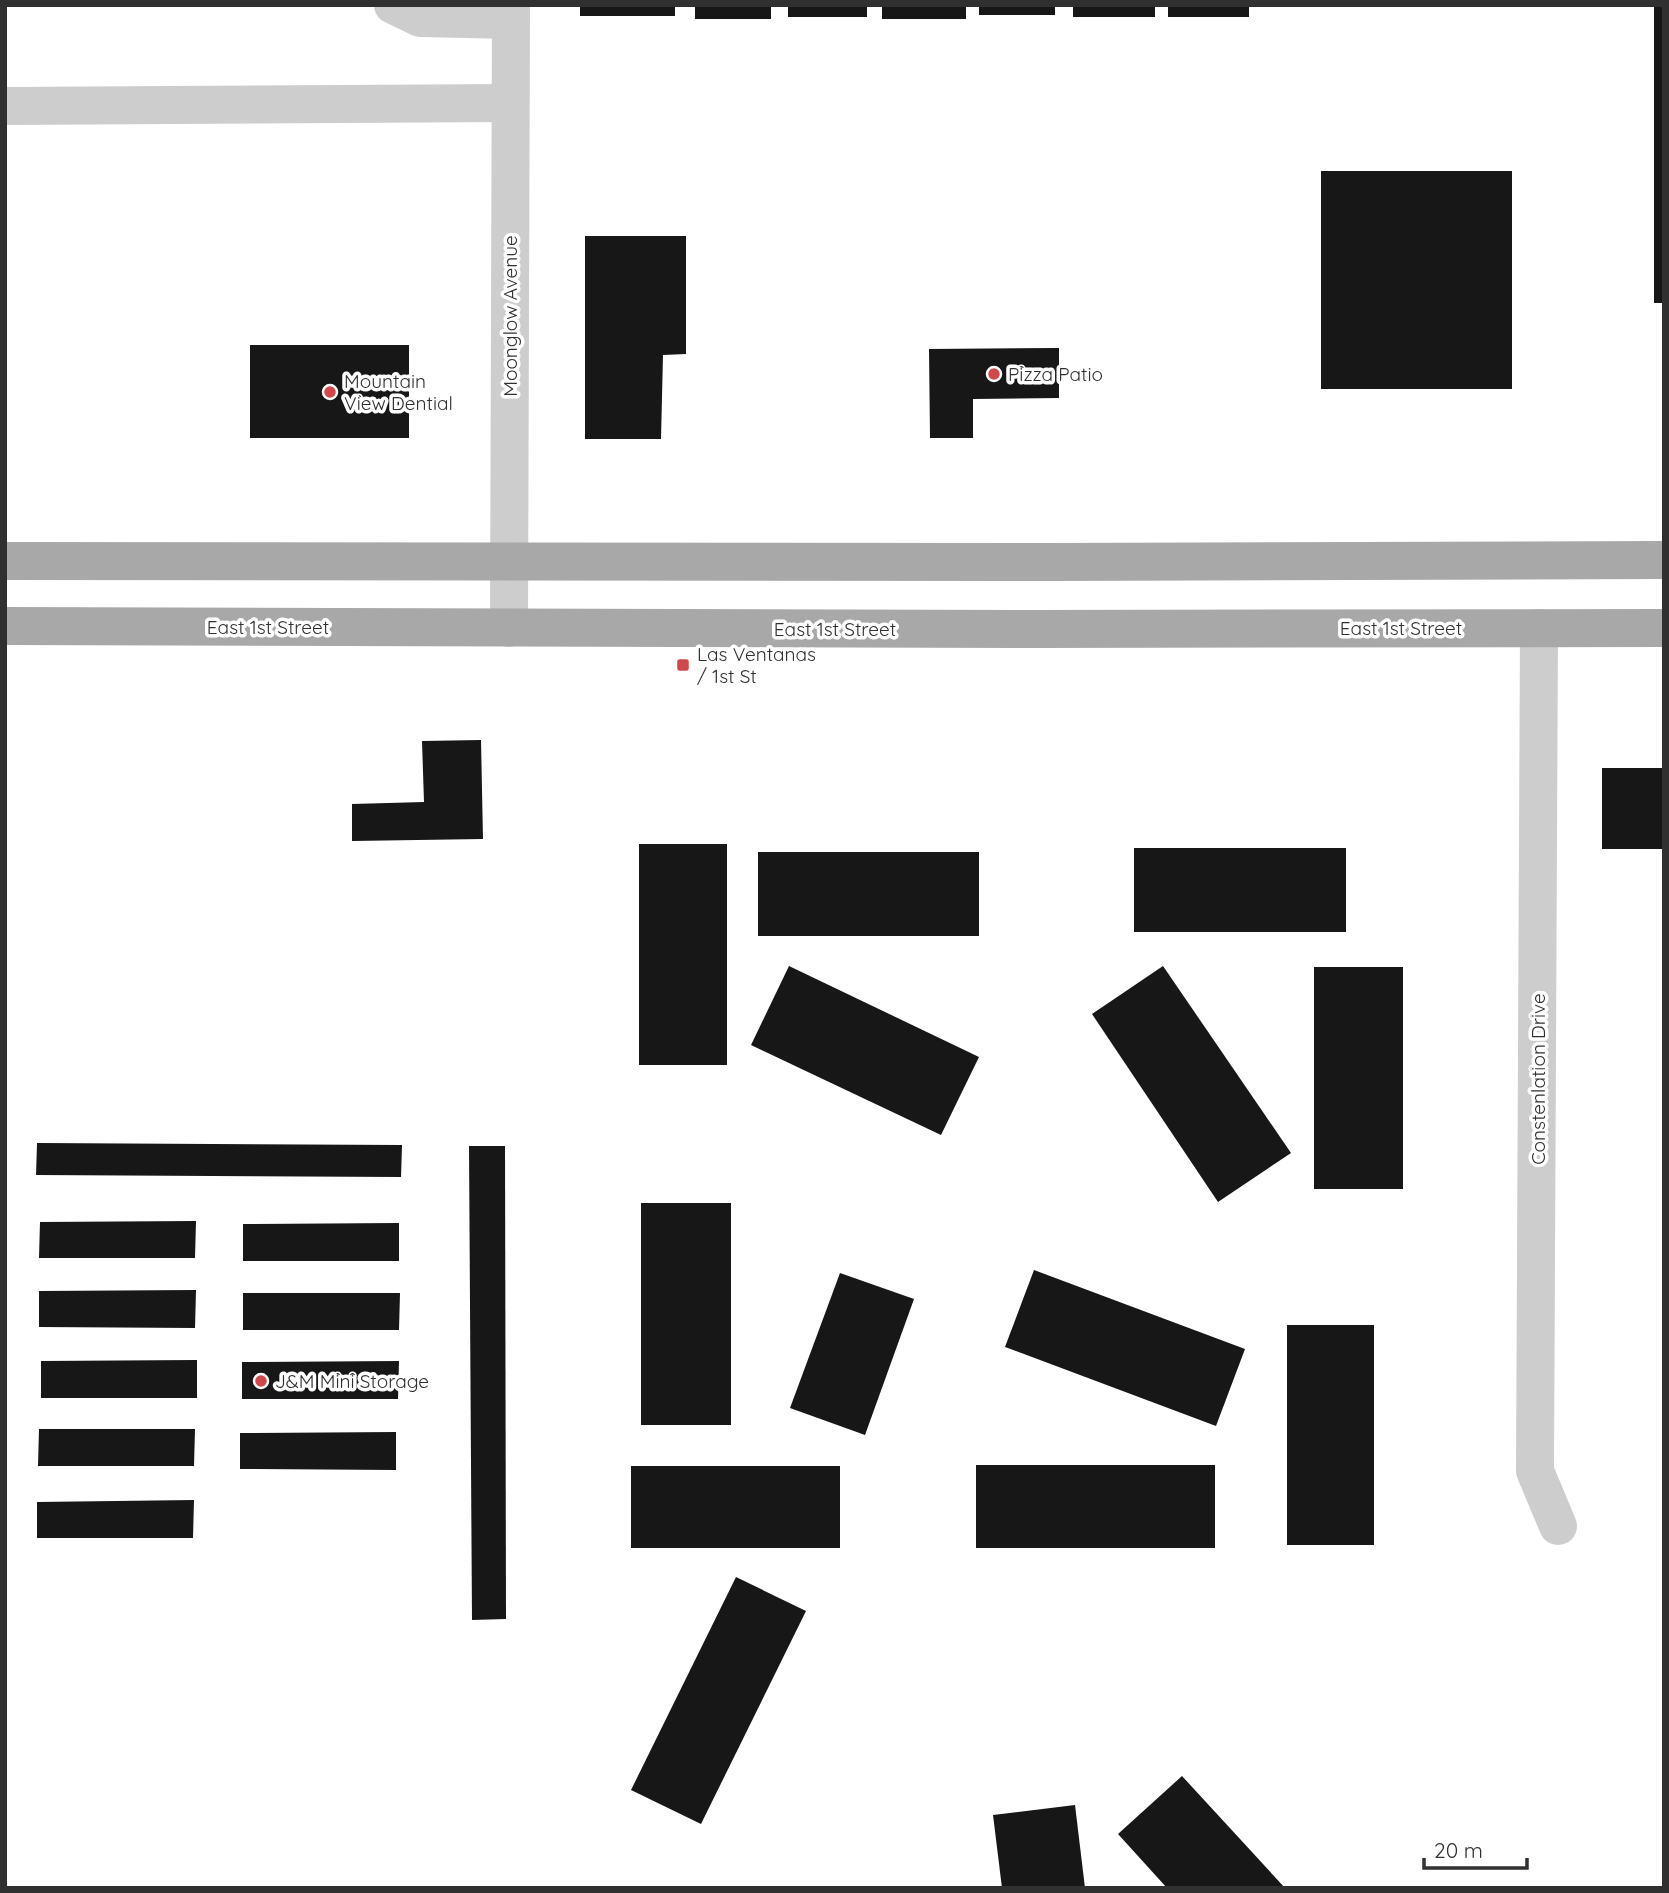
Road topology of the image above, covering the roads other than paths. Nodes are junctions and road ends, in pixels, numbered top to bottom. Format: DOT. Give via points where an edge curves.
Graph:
graph roads {
  1 [pos="393,5"];
  2 [pos="511,13"];
  3 [pos="510,103"];
  4 [pos="5,106"];
  5 [pos="1664,560"];
  6 [pos="5,561"];
  7 [pos="509,561"];
  8 [pos="5,626"];
  9 [pos="509,628"];
  10 [pos="1539,628"];
  11 [pos="1664,628"];
  12 [pos="1558,1526"];
  1 -- 2 [label="street" via="420,18"];
  2 -- 3 [label="street, Moonglow Avenue"];
  3 -- 4 [label="street"];
  3 -- 7 [label="street, Moonglow Avenue"];
  5 -- 7 [label="main road"];
  6 -- 7 [label="main road"];
  7 -- 9 [label="street, Moonglow Avenue"];
  8 -- 9 [label="main road, East 1st Street"];
  9 -- 10 [label="main road, East 1st Street"];
  10 -- 11 [label="main road, East 1st Street"];
  10 -- 12 [label="street, Constenlation Drive" via="1535,1471"];
}
